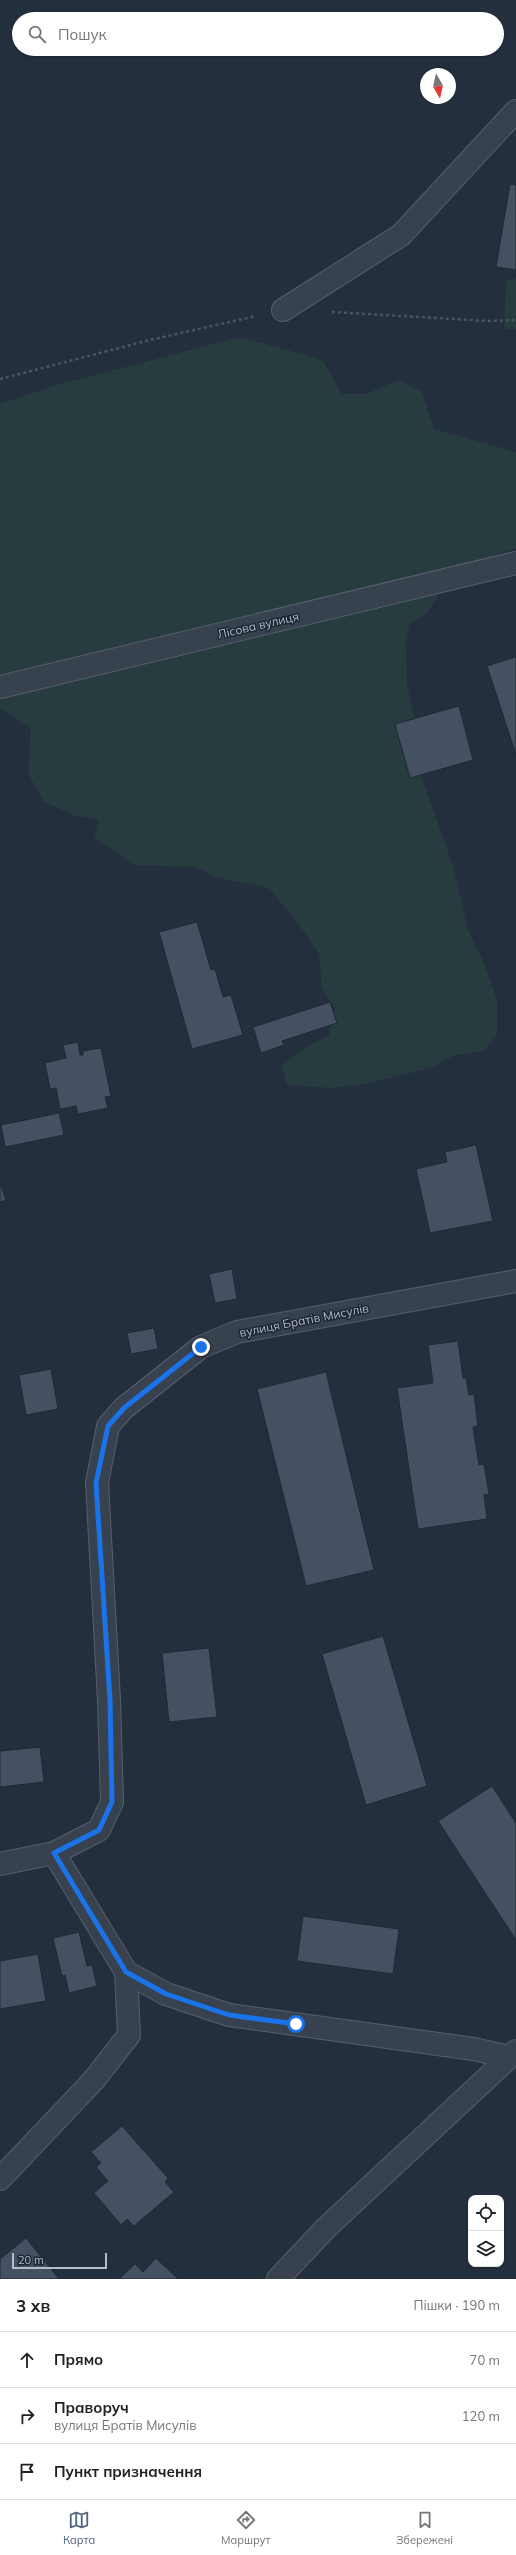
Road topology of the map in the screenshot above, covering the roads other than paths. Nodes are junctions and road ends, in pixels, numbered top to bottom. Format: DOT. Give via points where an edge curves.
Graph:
graph roads {
  1 [pos="516,111"];
  2 [pos="283,310"];
  3 [pos="516,563"];
  4 [pos="0,687"];
  5 [pos="516,1280"];
  6 [pos="54,1853"];
  7 [pos="0,1864"];
  8 [pos="126,1972"];
  9 [pos="512,2054"];
  10 [pos="0,2179"];
  11 [pos="278,2279"];
  1 -- 2 [label="street" via="401,235"];
  3 -- 4 [label="street, Лісова вулиця"];
  5 -- 6 [label="street, вулиця Братів Мисулів" via="238,1332 201,1347 124,1408 108,1426 96,1483 110,1700 112,1802 99,1830"];
  6 -- 7 [label="street, вулиця Братів Мисулів"];
  6 -- 8 [label="street"];
  8 -- 9 [label="street" via="166,1994 229,2015"];
  8 -- 10 [label="street" via="129,2035 93,2081"];
  9 -- 11 [label="street" via="326,2228"];
}
